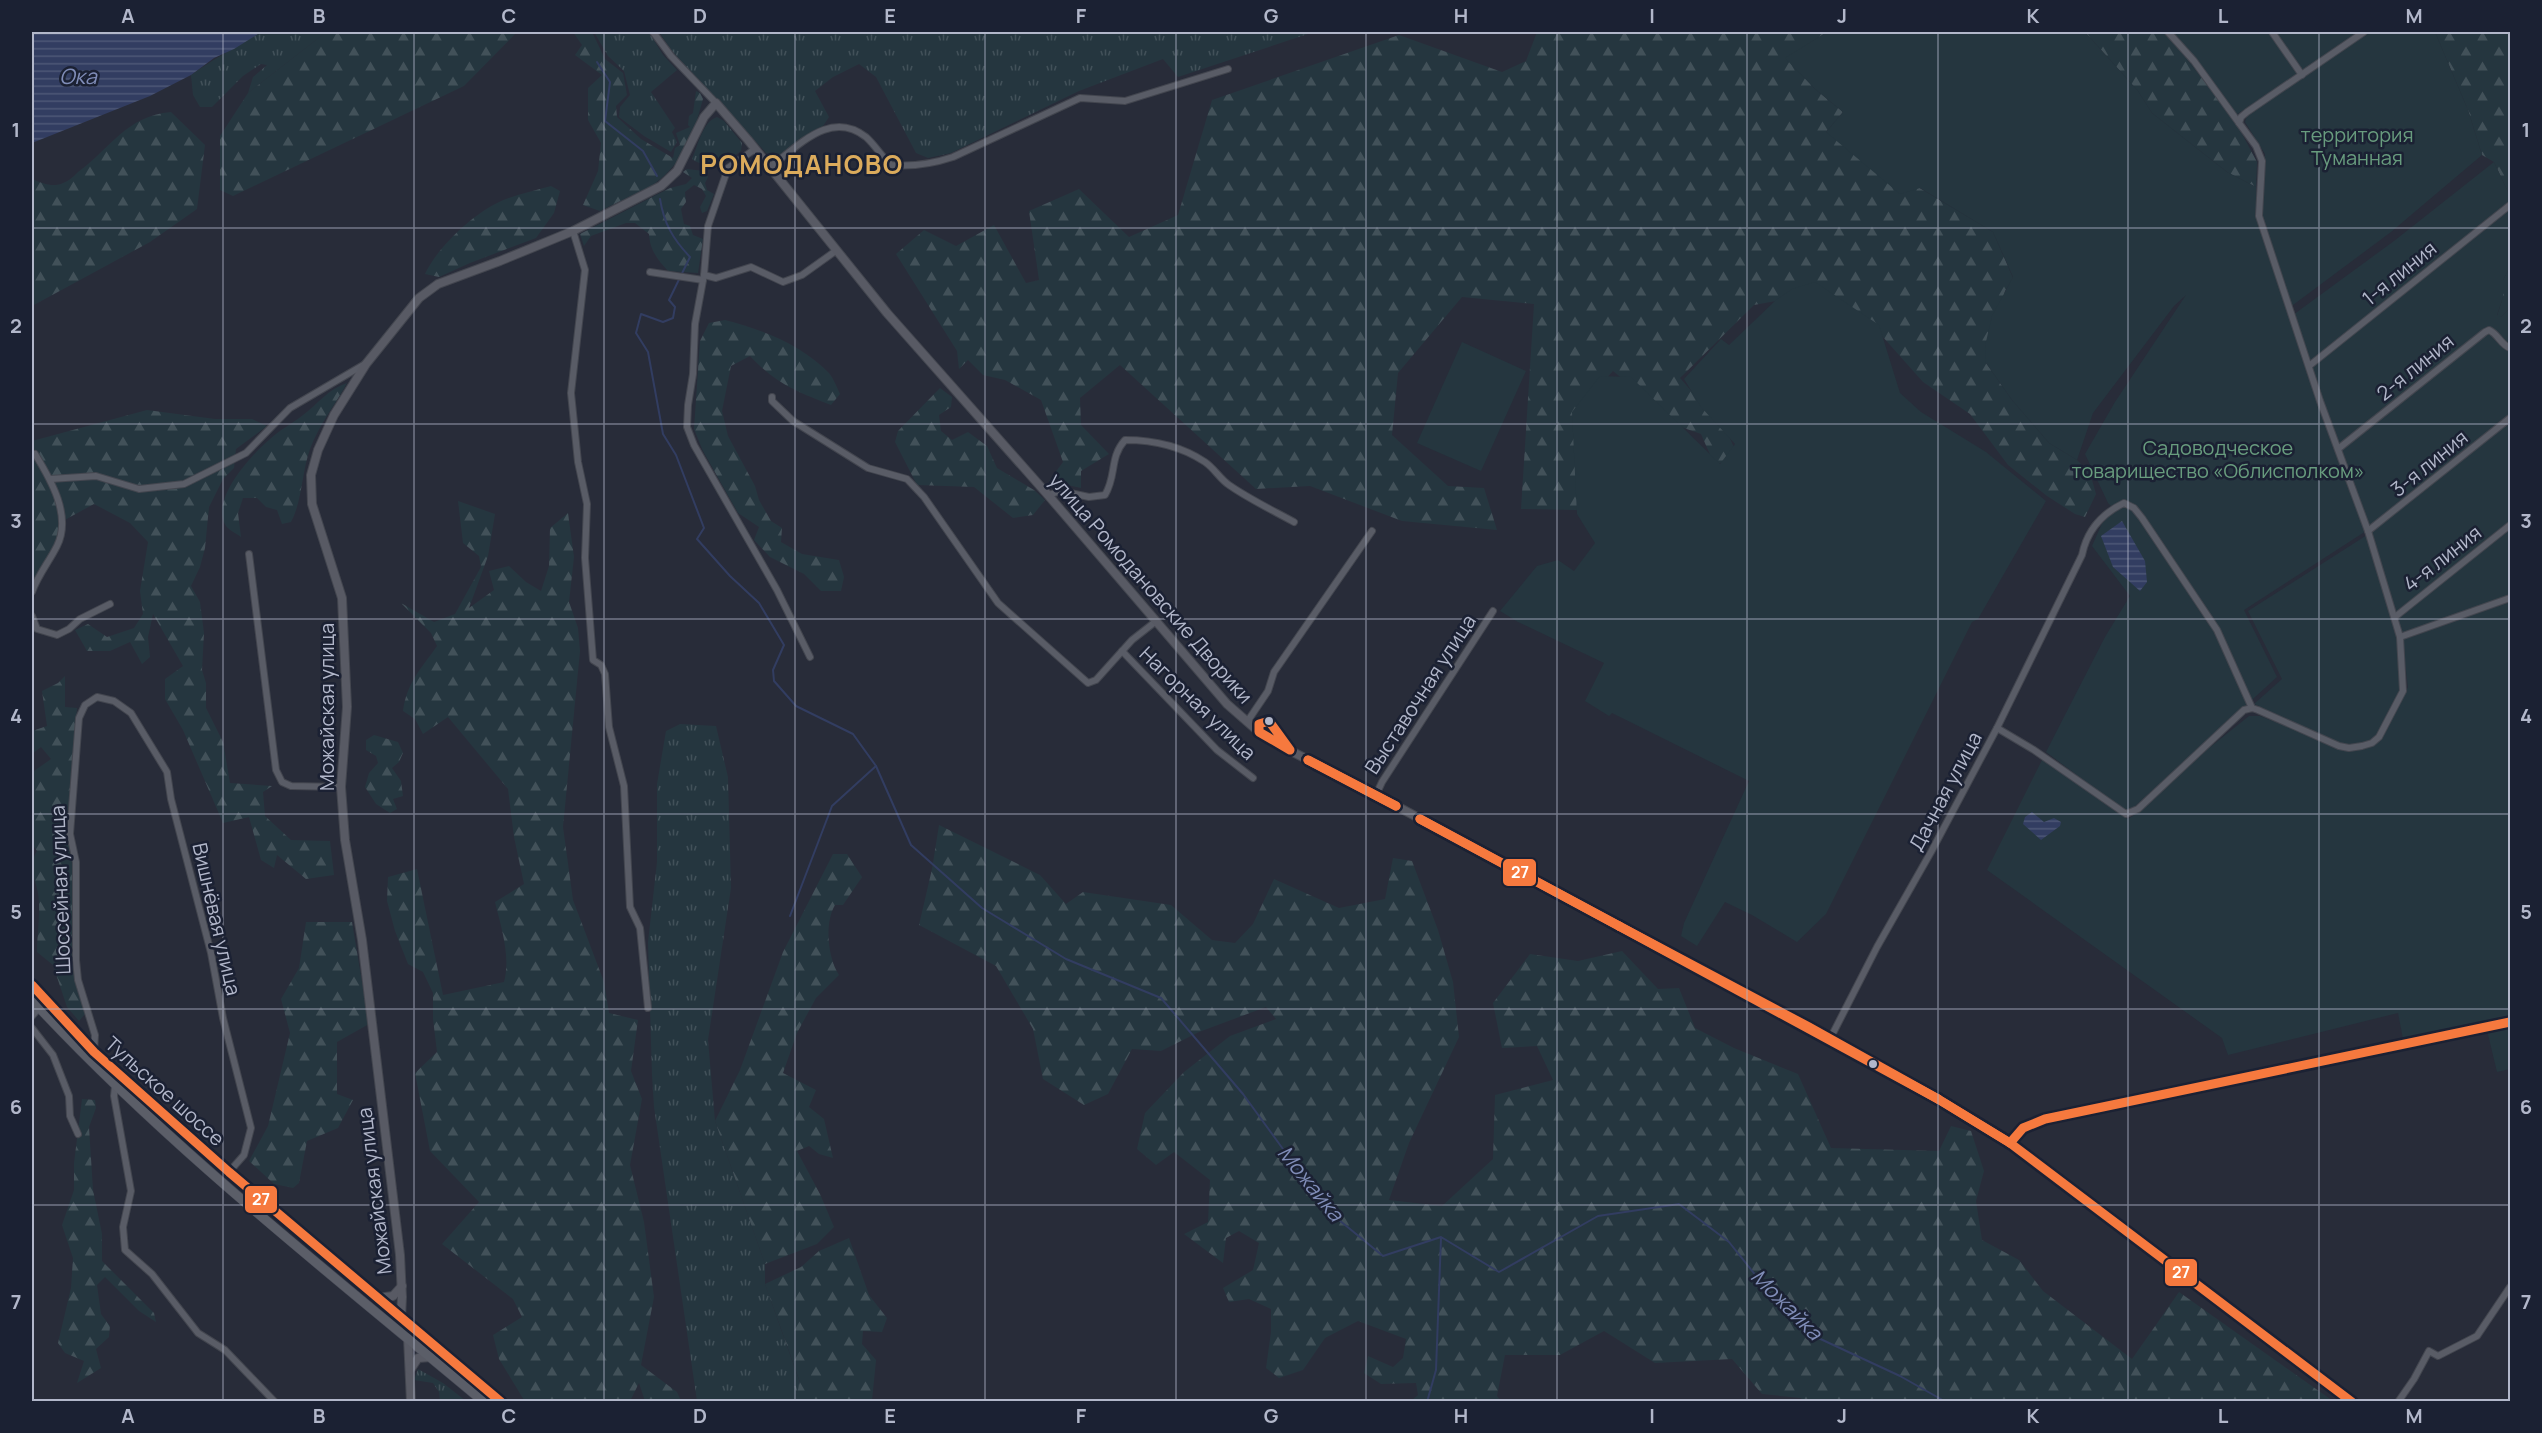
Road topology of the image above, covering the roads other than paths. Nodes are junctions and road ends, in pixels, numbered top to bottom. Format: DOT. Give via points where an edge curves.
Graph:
graph roads {
  1 [pos="653,32"];
  2 [pos="2168,32"];
  3 [pos="2272,32"];
  4 [pos="2364,32"];
  5 [pos="1228,69"];
  6 [pos="2302,75"];
  7 [pos="716,103"];
  8 [pos="2239,123"];
  9 [pos="755,149"];
  10 [pos="770,167"];
  11 [pos="2511,205"];
  12 [pos="573,231"];
  13 [pos="837,250"];
  14 [pos="650,272"];
  15 [pos="703,277"];
  16 [pos="2511,348"];
  17 [pos="366,364"];
  18 [pos="2309,366"];
  19 [pos="772,397"];
  20 [pos="2511,418"];
  21 [pos="2338,449"];
  22 [pos="33,455"];
  23 [pos="50,479"];
  24 [pos="1048,495"];
  25 [pos="1294,522"];
  26 [pos="2511,525"];
  27 [pos="1372,531"];
  28 [pos="2368,531"];
  29 [pos="249,554"];
  30 [pos="32,592"];
  31 [pos="2511,598"];
  32 [pos="110,604"];
  33 [pos="1493,611"];
  34 [pos="32,616"];
  35 [pos="2395,617"];
  36 [pos="1155,622"];
  37 [pos="2400,637"];
  38 [pos="1122,651"];
  39 [pos="810,657"];
  40 [pos="97,697"];
  41 [pos="2252,708"];
  42 [pos="1246,722"];
  43 [pos="1996,728"];
  44 [pos="1253,778"];
  45 [pos="341,787"];
  46 [pos="1376,795"];
  47 [pos="32,986"];
  48 [pos="32,1000"];
  49 [pos="39,1008"];
  50 [pos="648,1008"];
  51 [pos="32,1016"];
  52 [pos="2511,1022"];
  53 [pos="32,1028"];
  54 [pos="1830,1039"];
  55 [pos="94,1052"];
  56 [pos="115,1086"];
  57 [pos="78,1134"];
  58 [pos="2010,1143"];
  59 [pos="229,1172"];
  60 [pos="402,1286"];
  61 [pos="2511,1287"];
  62 [pos="378,1298"];
  63 [pos="400,1317"];
  64 [pos="408,1338"];
  65 [pos="431,1357"];
  66 [pos="410,1371"];
  67 [pos="275,1401"];
  68 [pos="411,1401"];
  69 [pos="484,1401"];
  70 [pos="502,1401"];
  71 [pos="2353,1401"];
  72 [pos="2398,1401"];
  1 -- 7 [label="street"];
  2 -- 8 [label="street"];
  3 -- 6 [label="street"];
  4 -- 6 [label="street"];
  5 -- 10 [label="street" via="1125,101 1080,98 933,163 891,165 868,138 838,125 826,128"];
  6 -- 8 [label="street" via="2247,112"];
  7 -- 9 [label="street, улица Ромодановские Дворики"];
  7 -- 12 [label="street, Можайская улица" via="704,117 673,177"];
  8 -- 18 [label="street" via="2261,153 2259,216"];
  9 -- 10 [label="street, улица Ромодановские Дворики"];
  9 -- 15 [label="street" via="728,168 708,226"];
  10 -- 13 [label="street, улица Ромодановские Дворики"];
  11 -- 18 [label="street, 1-я линия"];
  12 -- 17 [label="street, Можайская улица" via="438,284 419,298"];
  12 -- 50 [label="street" via="585,270 571,393 587,504 585,558 593,660 605,674 609,727 624,786 630,907 640,928"];
  13 -- 15 [label="street" via="802,275 783,282 751,267 716,278"];
  13 -- 24 [label="street, улица Ромодановские Дворики" via="937,372"];
  14 -- 15 [label="street"];
  15 -- 39 [label="street" via="687,427"];
  16 -- 21 [label="street, 2-я линия" via="2493,331 2485,332"];
  17 -- 23 [label="street" via="290,408 246,453 184,484 139,489 96,476"];
  17 -- 45 [label="street, Можайская улица" via="334,415 310,475 312,504 342,598 346,707"];
  18 -- 21 [label="street"];
  19 -- 38 [label="street, Нагорная улица" via="793,421 868,468 907,479 924,497 998,603 1088,683 1096,680"];
  20 -- 28 [label="street, 3-я линия"];
  21 -- 28 [label="street"];
  22 -- 23 [label="street"];
  23 -- 30 [label="street" via="63,519 58,545"];
  24 -- 25 [label="street" via="1061,491 1089,497 1105,495 1111,485 1116,450 1125,440 1139,440 1166,444 1201,460 1245,496"];
  24 -- 36 [label="street, улица Ромодановские Дворики"];
  26 -- 35 [label="street, 4-я линия"];
  27 -- 42 [label="street" via="1274,672 1268,691"];
  28 -- 35 [label="street"];
  29 -- 45 [label="street" via="276,770 282,782 291,786"];
  31 -- 37 [label="street"];
  32 -- 34 [label="street" via="57,635 37,629"];
  33 -- 46 [label="street, Выставочная улица"];
  35 -- 37 [label="street"];
  36 -- 38 [label="street, Нагорная улица"];
  36 -- 42 [label="street, улица Ромодановские Дворики"];
  37 -- 41 [label="street" via="2403,691 2372,743 2339,746"];
  38 -- 44 [label="street, Нагорная улица" via="1217,750"];
  40 -- 55 [label="street, Шоссейная улица" via="85,705 79,718 70,834 76,862 78,980 95,1035"];
  40 -- 59 [label="street, Вишнёвая улица" via="114,701 131,713 167,772 251,1128 244,1155"];
  41 -- 43 [label="street" via="2244,710 2138,809 2126,814"];
  41 -- 43 [label="street, Дачная улица" via="2217,630 2134,508 2124,503 2108,511 2091,531"];
  42 -- 46 [label="street, улица Ромодановские Дворики" via="1291,751"];
  43 -- 54 [label="street, Дачная улица"];
  45 -- 60 [label="street, Можайская улица"];
  46 -- 54 [label="street, улица Ромодановские Дворики"];
  47 -- 55 [label="main road, Тульское шоссе"];
  48 -- 49 [label="main road, Тульское шоссе"];
  49 -- 51 [label="street"];
  49 -- 56 [label="main road, Тульское шоссе"];
  52 -- 58 [label="street" via="2045,1119 2023,1128"];
  53 -- 57 [label="street" via="53,1055"];
  54 -- 58 [label="street, улица Ромодановские Дворики"];
  55 -- 59 [label="main road, Тульское шоссе"];
  56 -- 64 [label="main road, Тульское шоссе"];
  56 -- 67 [label="street" via="131,1191 123,1227 125,1250 152,1274 198,1333 225,1350"];
  58 -- 71 [label="street, улица Ромодановские Дворики"];
  59 -- 62 [label="main road, Тульское шоссе"];
  60 -- 62 [label="street" via="393,1296"];
  60 -- 63 [label="street, Можайская улица"];
  61 -- 72 [label="street" via="2477,1336 2438,1356 2429,1352"];
  62 -- 63 [label="main road, Тульское шоссе"];
  63 -- 70 [label="main road, Тульское шоссе"];
  64 -- 65 [label="main road, Тульское шоссе"];
  64 -- 66 [label="street"];
  65 -- 66 [label="street" via="418,1359"];
  65 -- 69 [label="main road, Тульское шоссе"];
  66 -- 68 [label="street"];
}
